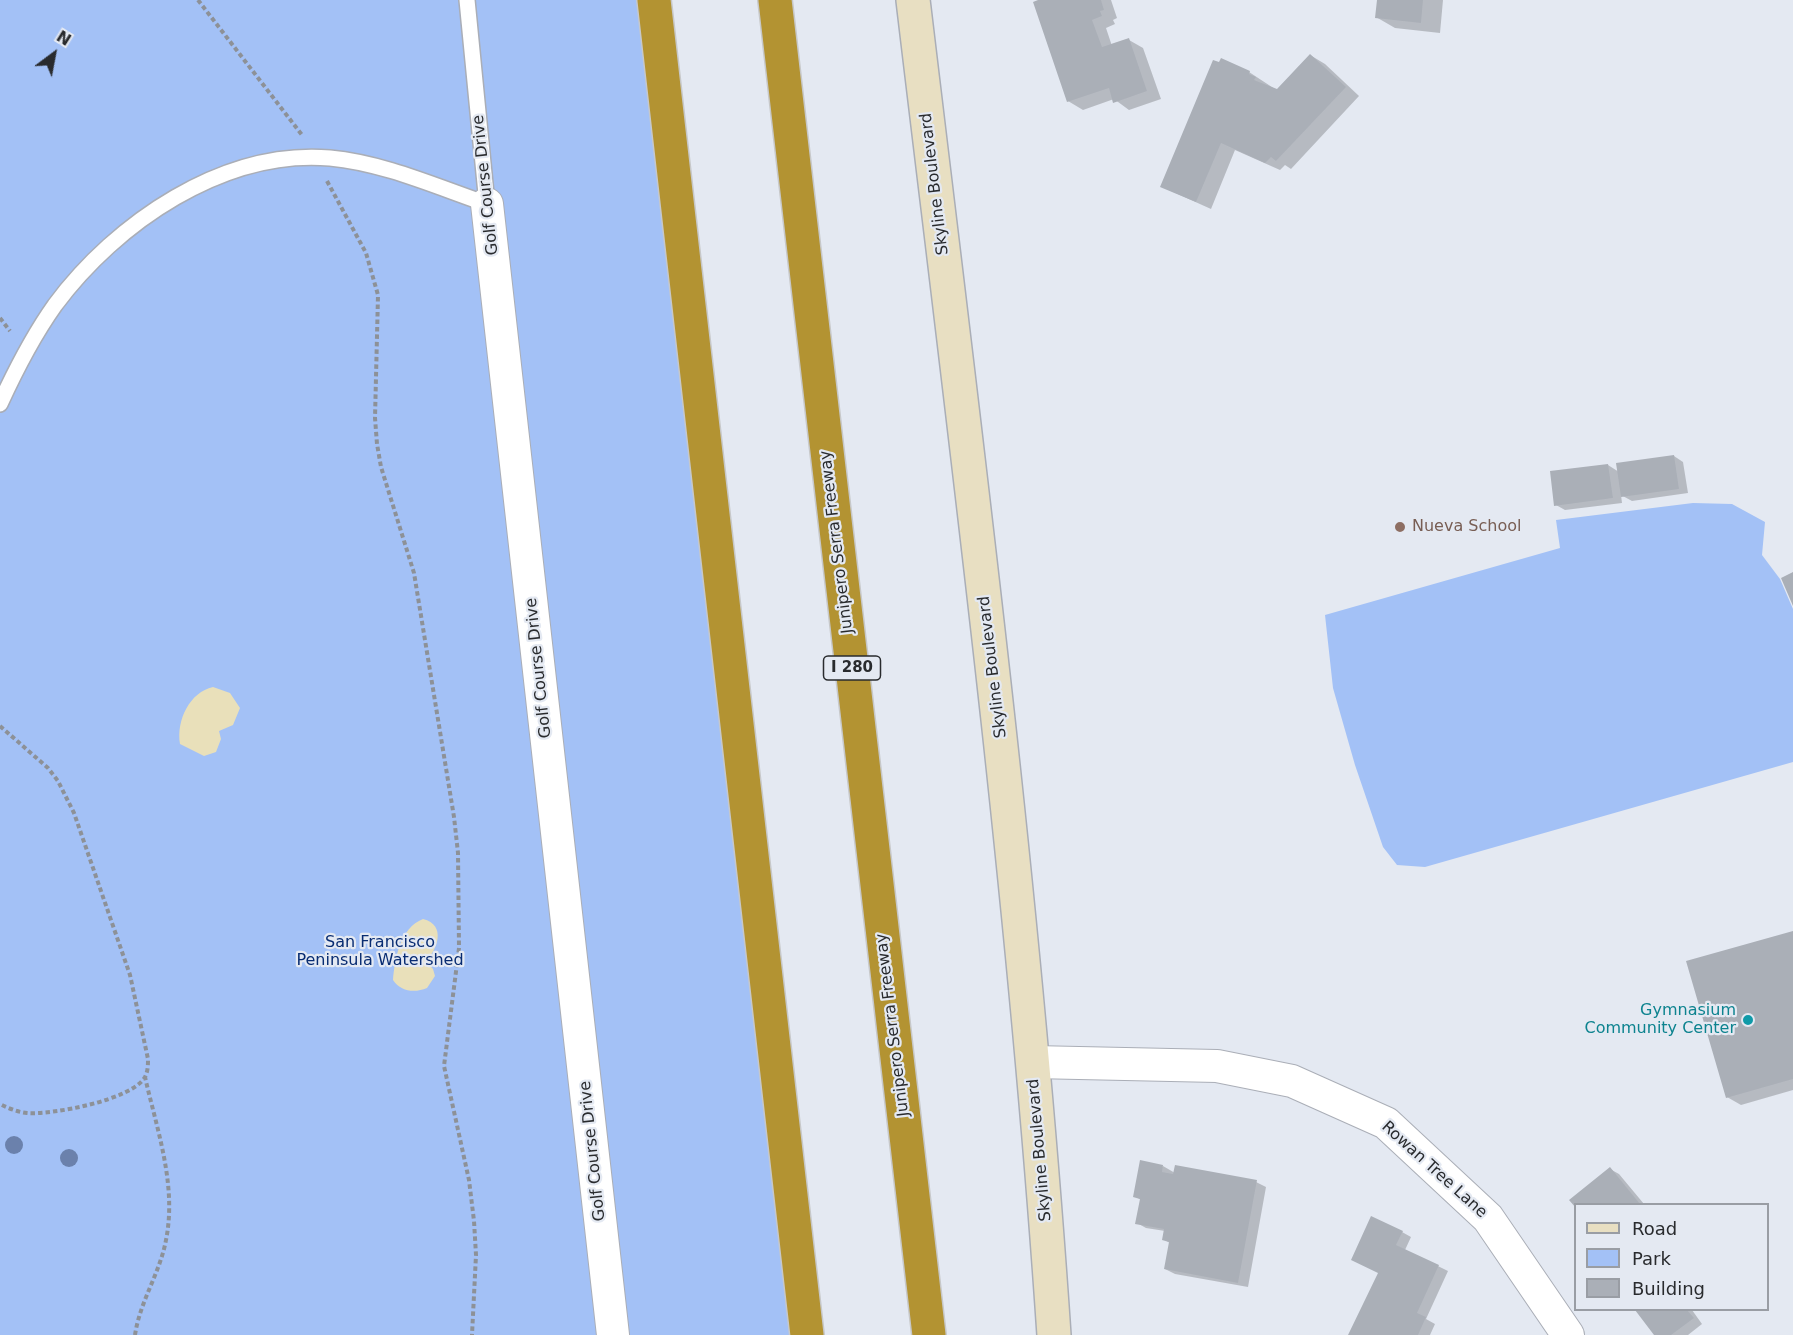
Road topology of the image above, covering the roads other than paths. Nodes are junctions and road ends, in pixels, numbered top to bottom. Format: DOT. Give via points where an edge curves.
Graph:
graph roads {
  1 [pos="467,0"];
  2 [pos="654,0"];
  3 [pos="775,0"];
  4 [pos="913,0"];
  5 [pos="488,204"];
  6 [pos="0,404"];
  7 [pos="1033,1062"];
  8 [pos="1561,1332"];
  9 [pos="613,1335"];
  10 [pos="807,1335"];
  11 [pos="929,1335"];
  12 [pos="1054,1335"];
  1 -- 5 [label="lane, Golf Course Drive"];
  2 -- 10 [label="highway"];
  3 -- 11 [label="highway, Junipero Serra Freeway / I 280"];
  4 -- 7 [label="main road, Skyline Boulevard" via="999,720"];
  5 -- 6 [label="lane" via="360,163 312,157 279,160 222,176 160,208 93,261 25,351"];
  5 -- 9 [label="street, Golf Course Drive"];
  7 -- 8 [label="street, Rowan Tree Lane" via="1217,1066 1292,1081 1386,1123 1488,1218"];
  7 -- 12 [label="main road, Skyline Boulevard"];
}
